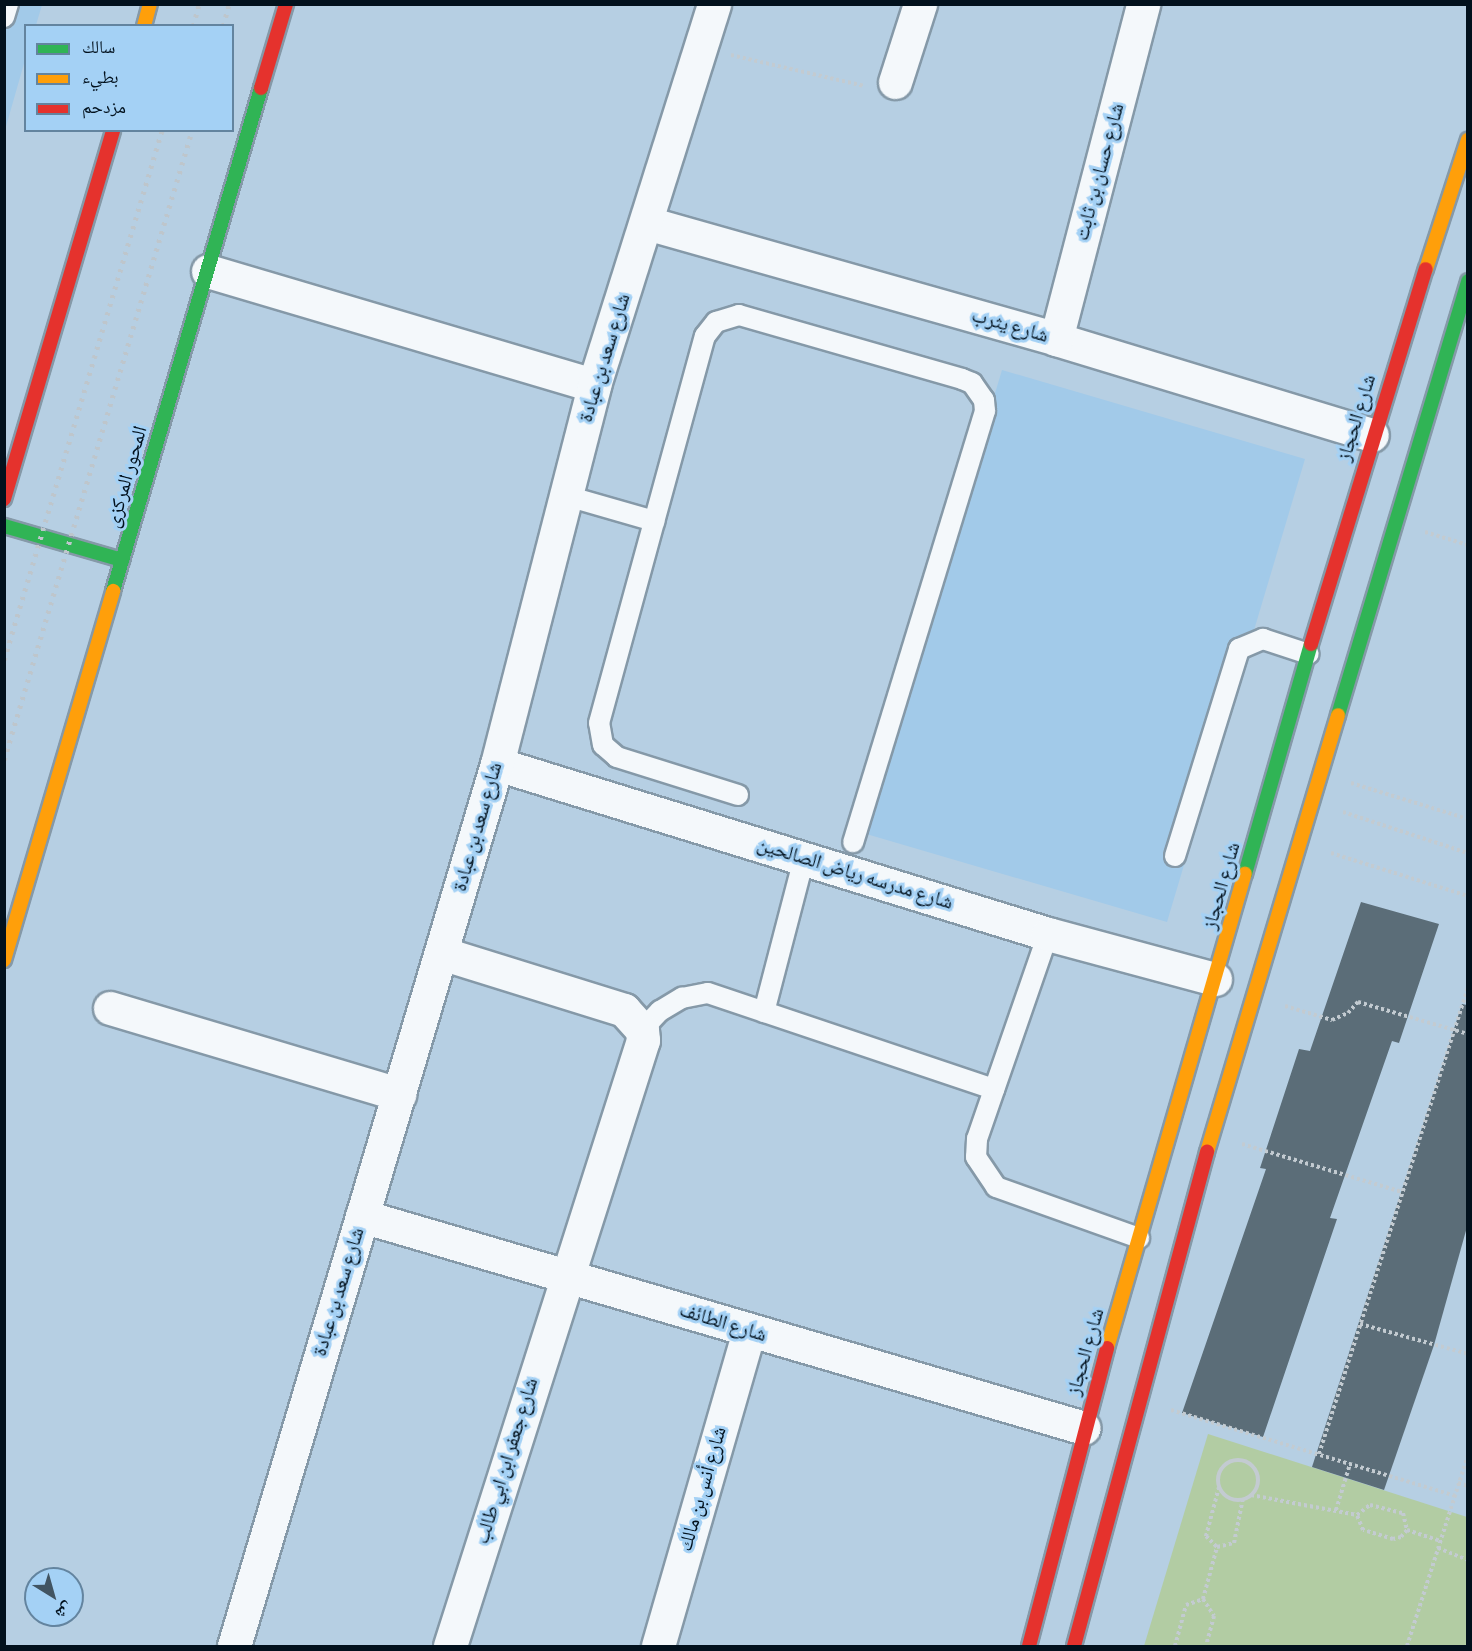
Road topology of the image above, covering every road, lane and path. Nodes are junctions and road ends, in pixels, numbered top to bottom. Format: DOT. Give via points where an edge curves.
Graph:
graph roads {
  1 [pos="8,4"];
  2 [pos="150,4"];
  3 [pos="286,4"];
  4 [pos="714,4"];
  5 [pos="920,4"];
  6 [pos="1143,4"];
  7 [pos="4,17"];
  8 [pos="145,24"];
  9 [pos="701,48"];
  10 [pos="895,82"];
  11 [pos="112,132"];
  12 [pos="1467,140"];
  13 [pos="1461,184"];
  14 [pos="647,223"];
  15 [pos="208,271"];
  16 [pos="1467,281"];
  17 [pos="1056,339"];
  18 [pos="594,385"];
  19 [pos="1372,435"];
  20 [pos="567,496"];
  21 [pos="4,499"];
  22 [pos="654,521"];
  23 [pos="1393,523"];
  24 [pos="4,526"];
  25 [pos="1467,545"];
  26 [pos="122,560"];
  27 [pos="1309,654"];
  28 [pos="497,764"];
  29 [pos="1322,774"];
  30 [pos="738,795"];
  31 [pos="1314,802"];
  32 [pos="1467,819"];
  33 [pos="853,842"];
  34 [pos="1301,844"];
  35 [pos="1467,853"];
  36 [pos="1175,856"];
  37 [pos="804,858"];
  38 [pos="1467,896"];
  39 [pos="1048,934"];
  40 [pos="441,953"];
  41 [pos="4,960"];
  42 [pos="1215,979"];
  43 [pos="1467,986"];
  44 [pos="1256,998"];
  45 [pos="110,1008"];
  46 [pos="764,1012"];
  47 [pos="1454,1029"];
  48 [pos="642,1030"];
  49 [pos="1467,1034"];
  50 [pos="994,1089"];
  51 [pos="399,1094"];
  52 [pos="1212,1136"];
  53 [pos="1402,1192"];
  54 [pos="362,1216"];
  55 [pos="1139,1238"];
  56 [pos="564,1276"];
  57 [pos="1360,1324"];
  58 [pos="749,1331"];
  59 [pos="1467,1354"];
  60 [pos="1139,1401"];
  61 [pos="1084,1428"];
  62 [pos="1319,1454"];
  63 [pos="1467,1455"];
  64 [pos="1350,1464"];
  65 [pos="1458,1483"];
  66 [pos="1467,1486"];
  67 [pos="1219,1487"];
  68 [pos="1251,1495"];
  69 [pos="1455,1496"];
  70 [pos="1243,1498"];
  71 [pos="1336,1510"];
  72 [pos="1357,1515"];
  73 [pos="1407,1530"];
  74 [pos="1440,1541"];
  75 [pos="1218,1547"];
  76 [pos="1438,1548"];
  77 [pos="1467,1560"];
  78 [pos="1203,1599"];
  79 [pos="234,1647"];
  80 [pos="450,1647"];
  81 [pos="658,1647"];
  82 [pos="1029,1647"];
  83 [pos="1074,1647"];
  84 [pos="1175,1647"];
  85 [pos="1206,1647"];
  86 [pos="1407,1647"];
  1 -- 7 [label="lane"];
  2 -- 8 [label="street"];
  3 -- 15 [label="street, المحور المركزى"];
  4 -- 9 [label="street, شارع سعد بن عبادة"];
  5 -- 10 [label="street"];
  6 -- 17 [label="street, شارع حسان بن ثابت"];
  9 -- 10 [label="path" via="861,86"];
  9 -- 14 [label="street, شارع سعد بن عبادة"];
  11 -- 21 [label="street"];
  12 -- 13 [label="street, شارع الحجاز"];
  13 -- 19 [label="street, شارع الحجاز"];
  14 -- 17 [label="street, شارع يثرب"];
  14 -- 18 [label="street, شارع سعد بن عبادة"];
  15 -- 18 [label="street"];
  15 -- 26 [label="street, المحور المركزى"];
  16 -- 23 [label="street"];
  17 -- 19 [label="street, شارع يثرب"];
  18 -- 20 [label="street, شارع سعد بن عبادة"];
  19 -- 27 [label="street, شارع الحجاز"];
  20 -- 22 [label="lane"];
  20 -- 28 [label="street, شارع سعد بن عبادة"];
  22 -- 30 [label="lane" via="599,734 617,758"];
  22 -- 33 [label="lane" via="705,336 723,318 739,315 962,379 979,391 985,411"];
  23 -- 25 [label="path"];
  23 -- 29 [label="street"];
  24 -- 26 [label="street"];
  26 -- 41 [label="street, المحور المركزى"];
  27 -- 36 [label="lane" via="1263,639 1239,650"];
  27 -- 42 [label="street, شارع الحجاز"];
  28 -- 37 [label="street, شارع مدرسه رياض الصالحين"];
  28 -- 40 [label="street, شارع سعد بن عبادة"];
  29 -- 31 [label="street"];
  29 -- 32 [label="path"];
  31 -- 34 [label="street"];
  31 -- 35 [label="path"];
  34 -- 38 [label="path"];
  34 -- 44 [label="street"];
  37 -- 39 [label="street, شارع مدرسه رياض الصالحين"];
  37 -- 46 [label="lane"];
  39 -- 42 [label="street, شارع مدرسه رياض الصالحين"];
  39 -- 50 [label="lane"];
  40 -- 48 [label="street" via="624,1010"];
  40 -- 51 [label="street, شارع سعد بن عبادة"];
  42 -- 55 [label="street, شارع الحجاز"];
  43 -- 47 [label="path"];
  44 -- 47 [label="path" via="1332,1020 1348,1014 1358,1002"];
  44 -- 52 [label="street"];
  45 -- 51 [label="street"];
  46 -- 48 [label="lane" via="708,993 682,998 660,1011"];
  46 -- 50 [label="lane"];
  47 -- 49 [label="path"];
  47 -- 53 [label="path"];
  48 -- 56 [label="street, شارع جعفر ابن ابي طالب" via="640,1051"];
  50 -- 55 [label="lane" via="976,1139 976,1157 996,1187"];
  51 -- 54 [label="street, شارع سعد بن عبادة"];
  52 -- 53 [label="path"];
  52 -- 60 [label="street"];
  53 -- 57 [label="path"];
  54 -- 56 [label="street, شارع الطائف"];
  54 -- 79 [label="street, شارع سعد بن عبادة"];
  55 -- 61 [label="street, شارع الحجاز"];
  56 -- 58 [label="street, شارع الطائف"];
  56 -- 80 [label="street, شارع جعفر ابن ابي طالب"];
  57 -- 59 [label="path"];
  57 -- 62 [label="path"];
  58 -- 61 [label="street, شارع الطائف"];
  58 -- 81 [label="street, شارع أنس بن مالك"];
  60 -- 62 [label="path"];
  60 -- 83 [label="street"];
  61 -- 82 [label="street, شارع الحجاز"];
  62 -- 64 [label="path"];
  63 -- 65 [label="path"];
  64 -- 69 [label="path"];
  64 -- 71 [label="path"];
  65 -- 66 [label="path"];
  65 -- 69 [label="path"];
  67 -- 68 [label="path" via="1224,1465 1246,1462 1257,1473"];
  67 -- 70 [label="path" via="1229,1497"];
  67 -- 75 [label="path" via="1206,1536"];
  68 -- 70 [label="path"];
  68 -- 71 [label="path"];
  69 -- 74 [label="path"];
  70 -- 75 [label="path" via="1234,1543"];
  71 -- 72 [label="path"];
  72 -- 73 [label="path" via="1363,1530 1394,1539"];
  72 -- 73 [label="path" via="1370,1505 1403,1513"];
  73 -- 74 [label="path"];
  74 -- 76 [label="path"];
  75 -- 78 [label="path"];
  76 -- 77 [label="path"];
  76 -- 86 [label="path"];
  78 -- 84 [label="path" via="1186,1605"];
  78 -- 85 [label="path" via="1214,1616"];
}
